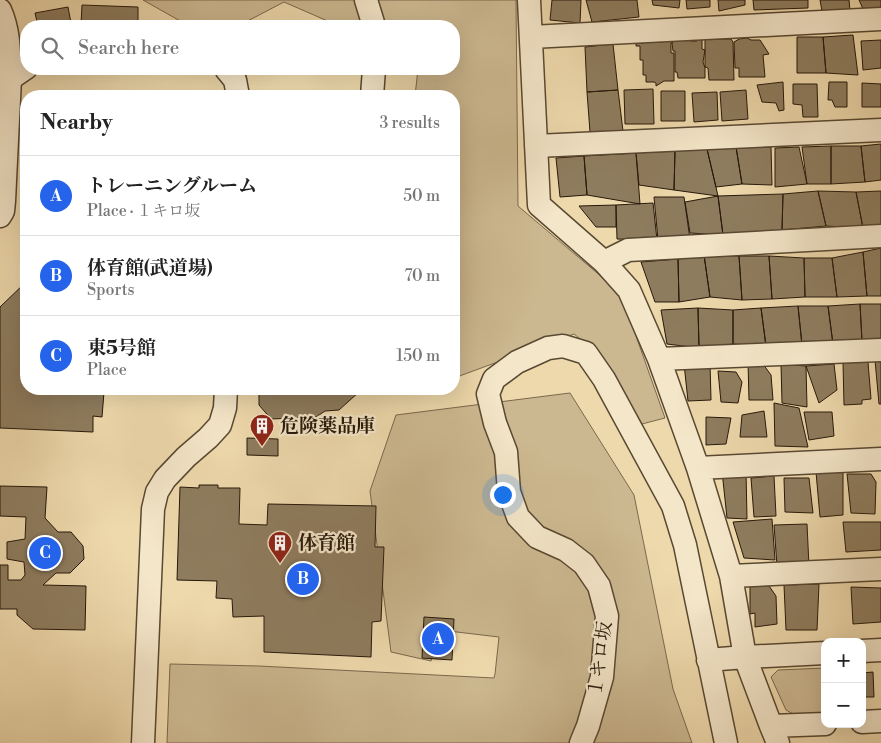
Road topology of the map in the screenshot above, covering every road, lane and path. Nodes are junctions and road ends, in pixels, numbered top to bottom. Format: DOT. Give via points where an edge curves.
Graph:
graph roads {
  1 [pos="366,0"];
  2 [pos="529,0"];
  3 [pos="0,10"];
  4 [pos="881,19"];
  5 [pos="372,20"];
  6 [pos="531,36"];
  7 [pos="18,74"];
  8 [pos="231,75"];
  9 [pos="374,75"];
  10 [pos="237,90"];
  11 [pos="372,90"];
  12 [pos="881,130"];
  13 [pos="536,146"];
  14 [pos="0,216"];
  15 [pos="881,236"];
  16 [pos="604,262"];
  17 [pos="881,350"];
  18 [pos="659,359"];
  19 [pos="226,395"];
  20 [pos="881,459"];
  21 [pos="698,468"];
  22 [pos="881,569"];
  23 [pos="731,576"];
  24 [pos="881,650"];
  25 [pos="866,651"];
  26 [pos="821,653"];
  27 [pos="745,656"];
  28 [pos="708,660"];
  29 [pos="881,721"];
  30 [pos="866,722"];
  31 [pos="821,725"];
  32 [pos="774,735"];
  33 [pos="143,743"];
  34 [pos="581,743"];
  35 [pos="726,743"];
  1 -- 5 [label="street"];
  2 -- 6 [label="street"];
  3 -- 7 [label="street"];
  4 -- 6 [label="street"];
  6 -- 13 [label="street"];
  7 -- 14 [label="street"];
  8 -- 10 [label="street"];
  9 -- 11 [label="street"];
  12 -- 13 [label="street"];
  13 -- 16 [label="street" via="539,205"];
  15 -- 16 [label="street" via="628,250"];
  16 -- 18 [label="street" via="629,290"];
  17 -- 18 [label="street"];
  18 -- 21 [label="street"];
  19 -- 33 [label="street" via="220,425 165,479 157,492 153,509"];
  20 -- 21 [label="street"];
  21 -- 23 [label="street"];
  22 -- 23 [label="street"];
  23 -- 27 [label="street"];
  24 -- 25 [label="street"];
  26 -- 27 [label="street"];
  27 -- 28 [label="street"];
  27 -- 32 [label="street"];
  28 -- 34 [label="street, １キロ坂" via="685,544 673,506 604,380 586,354 563,346 548,348 517,362 494,379 488,394 506,452 509,492 518,518 536,537 566,550 584,564 599,586 607,616 602,677"];
  28 -- 35 [label="street, １キロ坂"];
  29 -- 30 [label="street"];
  31 -- 32 [label="street"];
}
